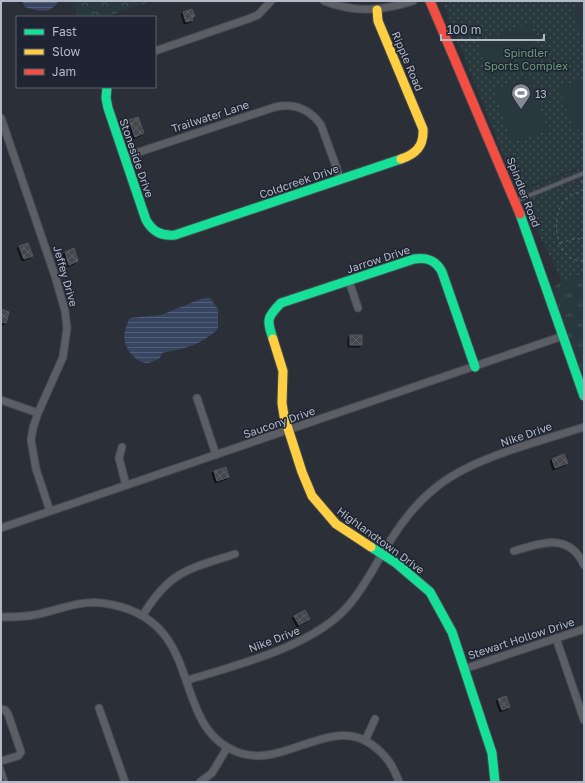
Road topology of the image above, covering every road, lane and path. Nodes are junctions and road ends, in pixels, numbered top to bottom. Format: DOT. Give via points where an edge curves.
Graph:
graph roads {
  1 [pos="271,1"];
  2 [pos="324,1"];
  3 [pos="413,1"];
  4 [pos="430,1"];
  5 [pos="376,10"];
  6 [pos="156,51"];
  7 [pos="107,88"];
  8 [pos="1,118"];
  9 [pos="420,121"];
  10 [pos="124,157"];
  11 [pos="584,173"];
  12 [pos="579,175"];
  13 [pos="341,180"];
  14 [pos="584,189"];
  15 [pos="515,201"];
  16 [pos="155,233"];
  17 [pos="584,241"];
  18 [pos="560,243"];
  19 [pos="584,260"];
  20 [pos="349,280"];
  21 [pos="358,308"];
  22 [pos="270,314"];
  23 [pos="563,336"];
  24 [pos="475,367"];
  25 [pos="584,396"];
  26 [pos="197,398"];
  27 [pos="1,400"];
  28 [pos="38,413"];
  29 [pos="584,427"];
  30 [pos="288,430"];
  31 [pos="122,447"];
  32 [pos="216,455"];
  33 [pos="126,486"];
  34 [pos="50,511"];
  35 [pos="1,528"];
  36 [pos="514,551"];
  37 [pos="235,554"];
  38 [pos="382,554"];
  39 [pos="584,565"];
  40 [pos="143,615"];
  41 [pos="1,617"];
  42 [pos="584,629"];
  43 [pos="556,638"];
  44 [pos="464,669"];
  45 [pos="188,680"];
  46 [pos="99,708"];
  47 [pos="1,709"];
  48 [pos="375,719"];
  49 [pos="584,720"];
  50 [pos="365,741"];
  51 [pos="227,748"];
  52 [pos="1,761"];
  53 [pos="1,767"];
  54 [pos="6,782"];
  55 [pos="124,782"];
  56 [pos="200,782"];
  57 [pos="400,782"];
  58 [pos="495,782"];
  1 -- 6 [label="street" via="258,15 248,20"];
  2 -- 5 [label="street"];
  3 -- 5 [label="street"];
  4 -- 15 [label="street, Spindler Road"];
  5 -- 9 [label="street, Ripple Road" via="378,21"];
  7 -- 10 [label="street, Stoneside Drive" via="108,108"];
  8 -- 28 [label="street, Jeffey Drive" via="56,276 65,311 67,328 63,357"];
  9 -- 13 [label="street, Coldcreek Drive" via="424,136 423,144 414,154"];
  10 -- 13 [label="street, Trailwater Lane" via="274,107 290,105 304,109 321,124"];
  10 -- 16 [label="street, Stoneside Drive" via="146,220"];
  11 -- 12 [label="lane"];
  12 -- 14 [label="path"];
  12 -- 15 [label="lane"];
  13 -- 16 [label="street, Coldcreek Drive" via="175,235"];
  14 -- 18 [label="path" via="565,200 557,214 555,226"];
  15 -- 23 [label="street, Spindler Road"];
  17 -- 18 [label="path" via="577,238"];
  18 -- 19 [label="path" via="569,255"];
  20 -- 21 [label="street"];
  20 -- 22 [label="street, Jarrow Drive" via="281,303"];
  20 -- 24 [label="street, Jarrow Drive" via="422,257 433,260 442,272"];
  22 -- 30 [label="street, Highlandtown Drive" via="269,327 283,371 282,409"];
  23 -- 24 [label="street, Saucony Drive"];
  23 -- 25 [label="street, Spindler Road"];
  24 -- 30 [label="street, Saucony Drive"];
  26 -- 32 [label="street"];
  27 -- 28 [label="street"];
  28 -- 34 [label="street, Jeffey Drive" via="33,428 32,453"];
  29 -- 38 [label="street, Nike Drive" via="488,459 447,479 411,511"];
  30 -- 32 [label="street, Saucony Drive"];
  30 -- 38 [label="street, Highlandtown Drive" via="312,496 336,524"];
  31 -- 33 [label="street" via="119,458"];
  32 -- 33 [label="street, Saucony Drive"];
  33 -- 34 [label="street, Saucony Drive"];
  34 -- 35 [label="street, Saucony Drive"];
  36 -- 39 [label="street" via="536,544 557,542 575,551"];
  37 -- 40 [label="street" via="190,568 176,576 165,584"];
  38 -- 44 [label="street, Highlandtown Drive" via="430,592 452,632"];
  38 -- 45 [label="street, Nike Drive" via="348,606 330,624 310,637"];
  40 -- 41 [label="street" via="101,603 80,604 19,617"];
  40 -- 45 [label="street" via="167,638"];
  42 -- 43 [label="street, Stewart Hollow Drive"];
  43 -- 44 [label="street, Stewart Hollow Drive"];
  43 -- 49 [label="street"];
  44 -- 58 [label="street, Highlandtown Drive" via="492,753"];
  45 -- 51 [label="street" via="203,725"];
  46 -- 55 [label="street"];
  47 -- 52 [label="street" via="6,710 8,714 21,752 18,756"];
  48 -- 50 [label="street"];
  50 -- 51 [label="street" via="354,737 331,738 270,756 256,757"];
  50 -- 57 [label="street" via="390,761"];
  51 -- 56 [label="street" via="212,773"];
  53 -- 54 [label="lane"];
}
